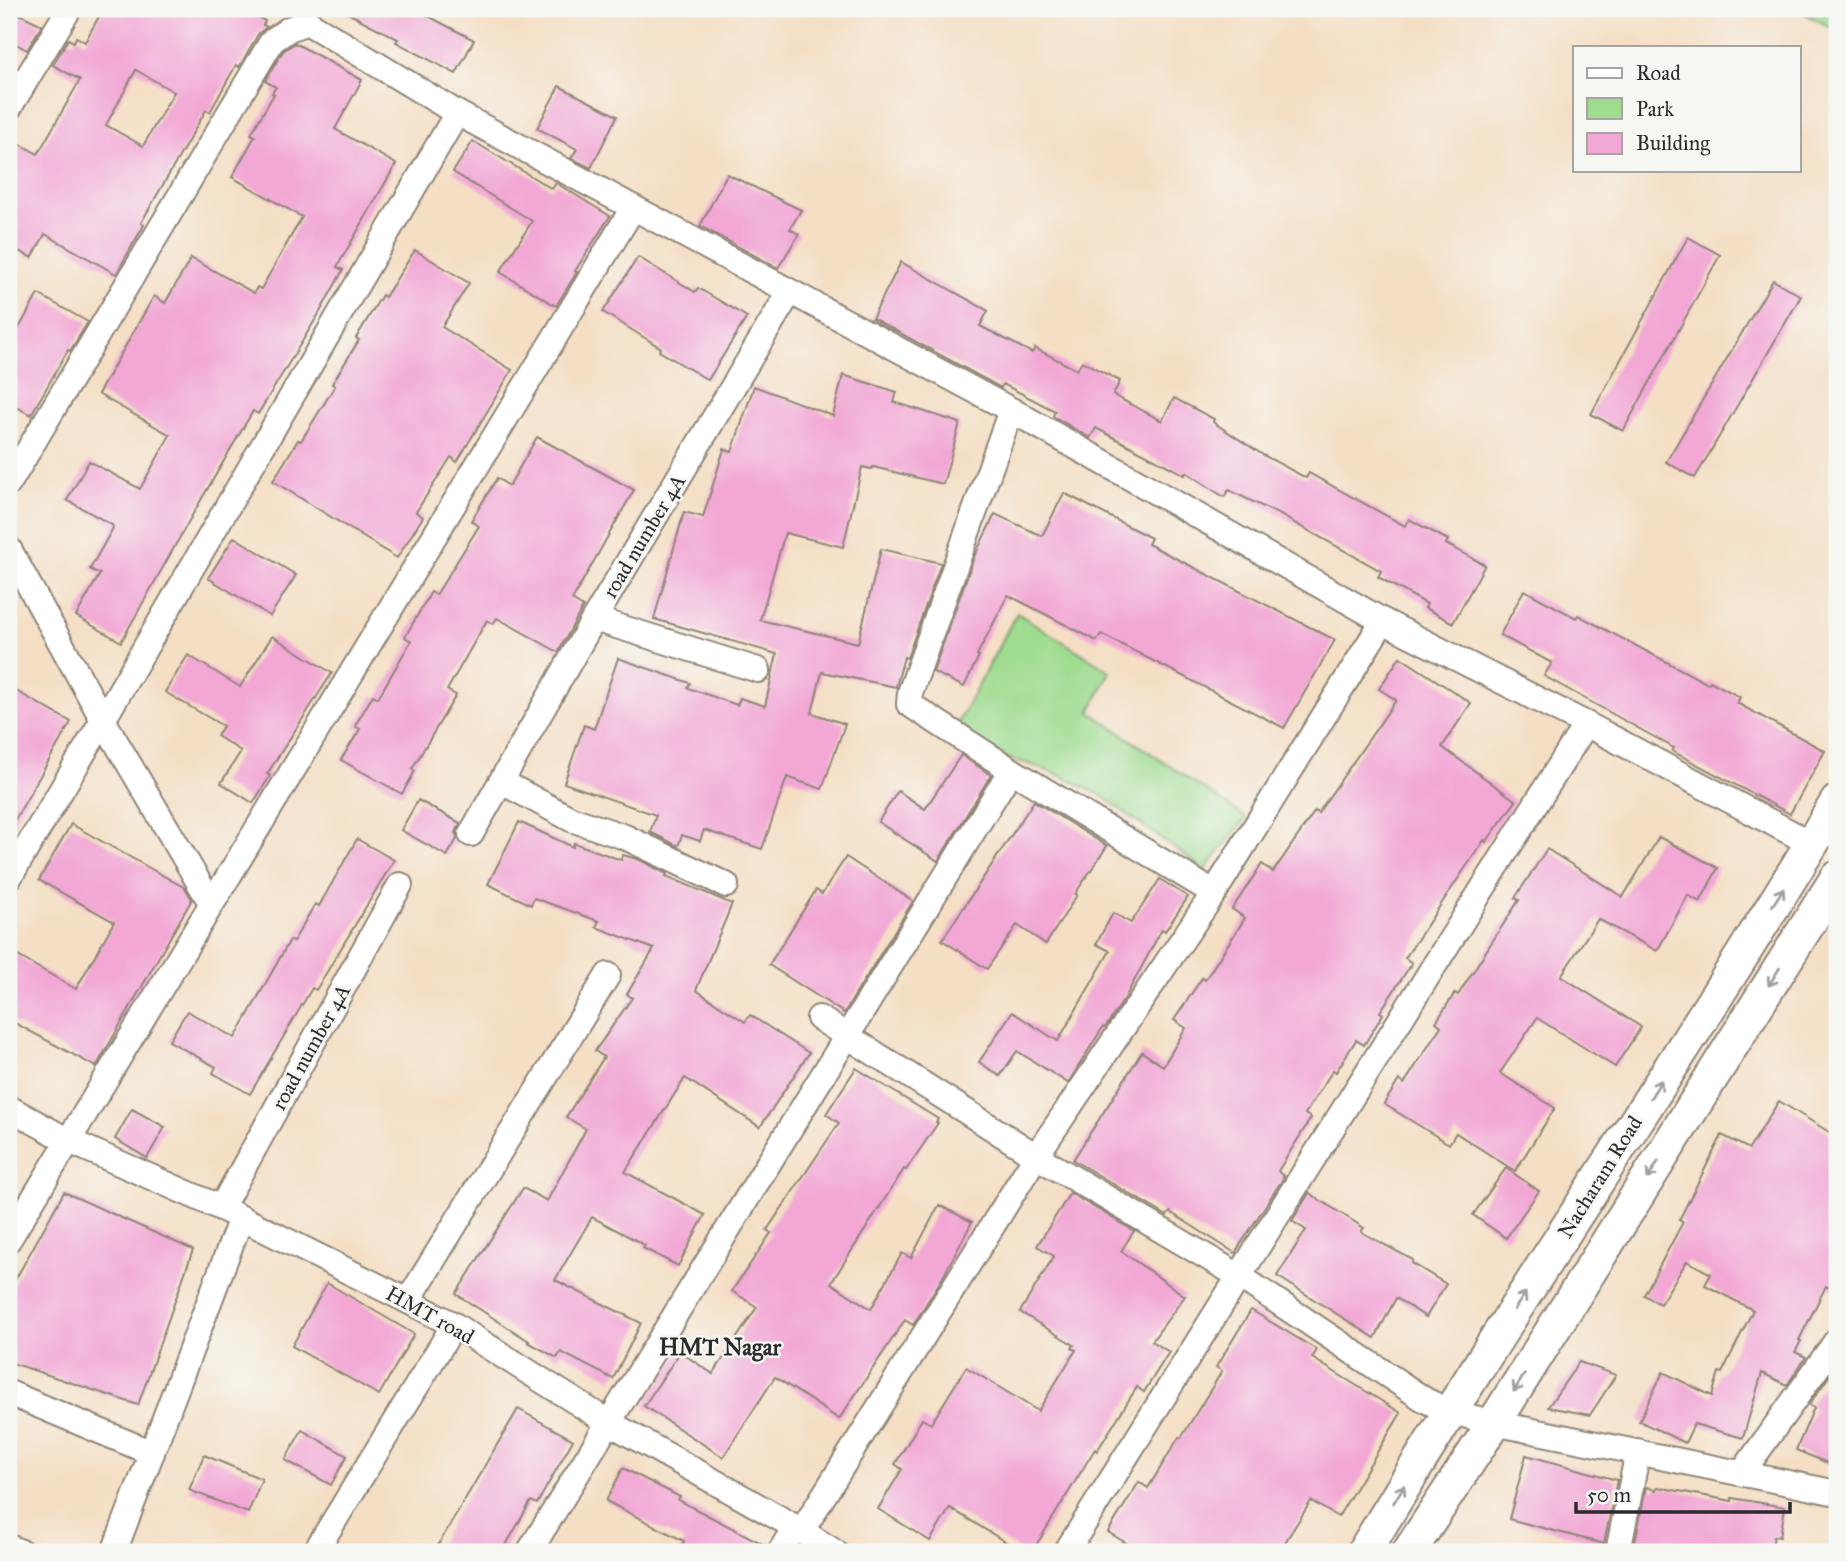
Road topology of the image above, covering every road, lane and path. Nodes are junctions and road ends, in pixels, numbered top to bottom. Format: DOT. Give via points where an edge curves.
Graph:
graph roads {
  1 [pos="69,9"];
  2 [pos="9,108"];
  3 [pos="457,113"];
  4 [pos="633,208"];
  5 [pos="789,293"];
  6 [pos="1011,410"];
  7 [pos="9,483"];
  8 [pos="9,549"];
  9 [pos="594,620"];
  10 [pos="1383,621"];
  11 [pos="758,670"];
  12 [pos="103,720"];
  13 [pos="1586,724"];
  14 [pos="1011,770"];
  15 [pos="502,782"];
  16 [pos="1837,802"];
  17 [pos="471,834"];
  18 [pos="1812,844"];
  19 [pos="9,878"];
  20 [pos="400,885"];
  21 [pos="726,885"];
  22 [pos="1835,885"];
  23 [pos="1214,893"];
  24 [pos="211,902"];
  25 [pos="608,975"];
  26 [pos="819,1018"];
  27 [pos="847,1036"];
  28 [pos="9,1108"];
  29 [pos="67,1140"];
  30 [pos="1036,1156"];
  31 [pos="231,1213"];
  32 [pos="9,1239"];
  33 [pos="1240,1276"];
  34 [pos="408,1301"];
  35 [pos="454,1325"];
  36 [pos="1837,1339"];
  37 [pos="9,1393"];
  38 [pos="1448,1411"];
  39 [pos="608,1422"];
  40 [pos="1494,1423"];
  41 [pos="1638,1451"];
  42 [pos="152,1453"];
  43 [pos="1742,1473"];
  44 [pos="1837,1493"];
  45 [pos="798,1529"];
  46 [pos="9,1547"];
  47 [pos="21,1552"];
  48 [pos="114,1552"];
  49 [pos="315,1552"];
  50 [pos="529,1552"];
  51 [pos="780,1552"];
  52 [pos="835,1552"];
  53 [pos="1066,1552"];
  54 [pos="1364,1552"];
  55 [pos="1409,1552"];
  56 [pos="1618,1552"];
  1 -- 2 [label="street"];
  3 -- 4 [label="street"];
  3 -- 7 [label="street" via="307,22 272,41"];
  3 -- 12 [label="street"];
  4 -- 5 [label="street"];
  4 -- 24 [label="street"];
  5 -- 6 [label="street"];
  5 -- 9 [label="street, road number 4A"];
  6 -- 10 [label="street"];
  6 -- 14 [label="street" via="909,704"];
  8 -- 12 [label="street"];
  9 -- 11 [label="street"];
  9 -- 15 [label="street, road number 4A"];
  10 -- 13 [label="street"];
  10 -- 23 [label="street"];
  12 -- 19 [label="street"];
  12 -- 24 [label="street"];
  13 -- 18 [label="street"];
  13 -- 33 [label="street"];
  14 -- 23 [label="street"];
  14 -- 27 [label="street"];
  15 -- 17 [label="street, road number 4A"];
  15 -- 21 [label="street" via="571,819 625,837"];
  16 -- 18 [label="main road, Nacharam Road"];
  38 -- 18 [label="main road, Nacharam Road, one-way"];
  20 -- 31 [label="street, road number 4A"];
  22 -- 40 [label="main road, Nacharam Road, one-way"];
  23 -- 30 [label="street"];
  24 -- 29 [label="street"];
  25 -- 34 [label="street"];
  26 -- 27 [label="street"];
  27 -- 30 [label="street"];
  27 -- 39 [label="street"];
  28 -- 29 [label="street, HMT road"];
  29 -- 31 [label="street, HMT road"];
  29 -- 32 [label="street"];
  30 -- 33 [label="street"];
  30 -- 45 [label="street"];
  31 -- 34 [label="street, HMT road"];
  31 -- 42 [label="street, road number 4A"];
  33 -- 38 [label="street"];
  33 -- 53 [label="street"];
  34 -- 35 [label="street, HMT road"];
  35 -- 39 [label="street, HMT road"];
  35 -- 49 [label="street"];
  36 -- 43 [label="street"];
  37 -- 42 [label="street"];
  38 -- 40 [label="street"];
  54 -- 38 [label="main road, Nacharam Road, one-way"];
  39 -- 45 [label="street, HMT road"];
  39 -- 50 [label="street"];
  40 -- 41 [label="street"];
  40 -- 55 [label="main road, Nacharam Road"];
  41 -- 43 [label="street"];
  41 -- 56 [label="street"];
  42 -- 48 [label="street, road number 4A"];
  43 -- 44 [label="street"];
  45 -- 51 [label="street"];
  45 -- 52 [label="street, HMT road"];
  46 -- 47 [label="street"];
}
